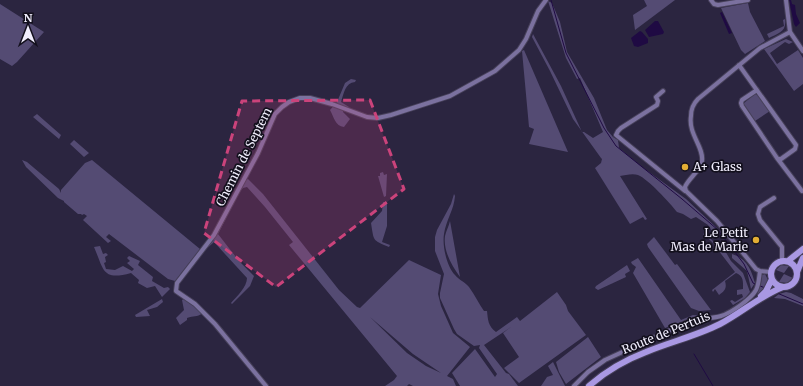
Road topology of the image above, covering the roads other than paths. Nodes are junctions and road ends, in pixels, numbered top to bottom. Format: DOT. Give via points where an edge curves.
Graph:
graph roads {
  1 [pos="546,0"];
  2 [pos="711,0"];
  3 [pos="748,0"];
  4 [pos="786,0"];
  5 [pos="790,32"];
  6 [pos="803,51"];
  7 [pos="739,65"];
  8 [pos="757,90"];
  9 [pos="662,91"];
  10 [pos="778,159"];
  11 [pos="686,191"];
  12 [pos="802,191"];
  13 [pos="774,198"];
  14 [pos="803,249"];
  15 [pos="803,258"];
  16 [pos="785,261"];
  17 [pos="760,271"];
  18 [pos="771,272"];
  19 [pos="797,272"];
  20 [pos="772,279"];
  21 [pos="783,287"];
  22 [pos="754,303"];
  23 [pos="266,386"];
  24 [pos="574,386"];
  25 [pos="589,386"];
  1 -- 23 [label="street, Chemin de Septem" via="519,50 495,72 450,96 378,118 367,118 310,98 289,102 275,114 258,153 214,235 176,283 175,288 215,324"];
  2 -- 3 [label="street" via="718,5"];
  4 -- 5 [label="street"];
  5 -- 6 [label="street"];
  5 -- 7 [label="street" via="760,48"];
  7 -- 8 [label="street"];
  7 -- 11 [label="street" via="692,107 691,128 702,161 701,166 685,185"];
  8 -- 10 [label="street" via="742,100 741,104"];
  8 -- 10 [label="street" via="796,146"];
  9 -- 11 [label="street" via="656,97 657,105 634,119 616,135"];
  10 -- 12 [label="street"];
  11 -- 17 [label="street" via="717,221"];
  13 -- 16 [label="street" via="760,207 758,216 782,247"];
  14 -- 16 [label="main road"];
  15 -- 19 [label="main road"];
  16 -- 18 [label="main road" via="774,266"];
  16 -- 19 [label="main road" via="794,265"];
  17 -- 18 [label="street"];
  17 -- 24 [label="street" via="754,293 731,311 719,316 690,321 623,351 597,366"];
  18 -- 20 [label="main road"];
  19 -- 21 [label="main road" via="794,283"];
  20 -- 21 [label="main road"];
  20 -- 22 [label="main road, Route de Pertuis" via="766,291"];
  21 -- 22 [label="main road, Route de Pertuis"];
  22 -- 25 [label="main road, Route de Pertuis" via="712,327 619,364"];
}
